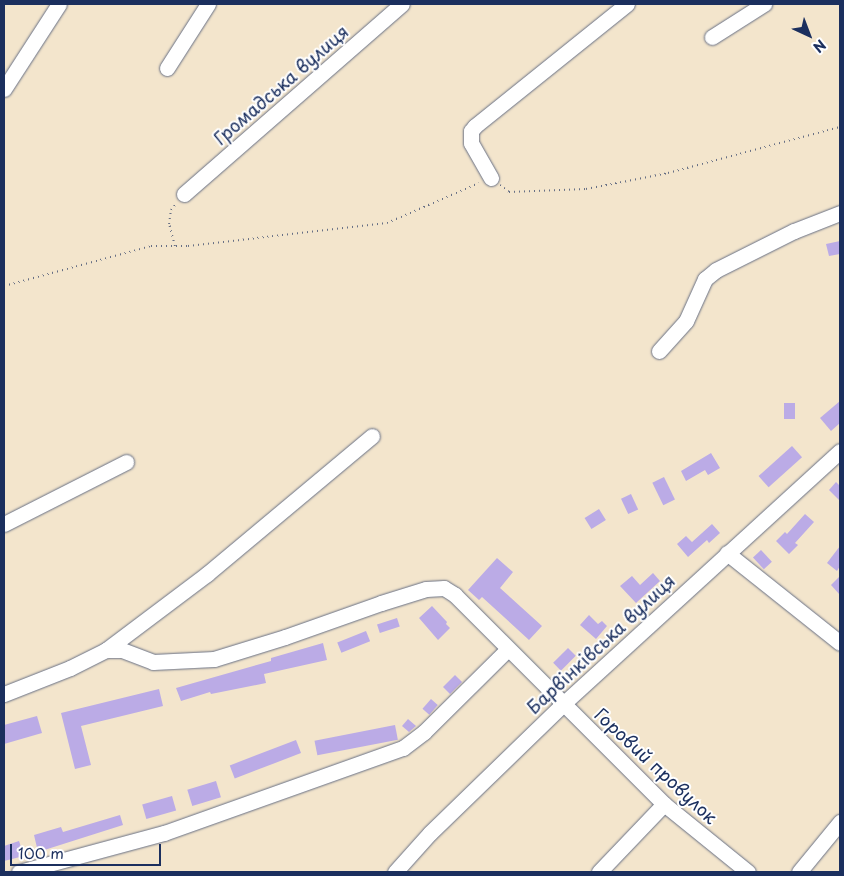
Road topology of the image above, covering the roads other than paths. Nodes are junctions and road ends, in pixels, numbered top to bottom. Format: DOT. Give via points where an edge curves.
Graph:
graph roads {
  1 [pos="59,4"];
  2 [pos="208,4"];
  3 [pos="402,4"];
  4 [pos="627,4"];
  5 [pos="764,4"];
  6 [pos="712,37"];
  7 [pos="167,68"];
  8 [pos="4,89"];
  9 [pos="491,178"];
  10 [pos="184,194"];
  11 [pos="840,213"];
  12 [pos="659,351"];
  13 [pos="372,436"];
  14 [pos="840,450"];
  15 [pos="126,462"];
  16 [pos="4,524"];
  17 [pos="727,553"];
  18 [pos="840,643"];
  19 [pos="508,649"];
  20 [pos="106,650"];
  21 [pos="4,694"];
  22 [pos="563,704"];
  23 [pos="664,804"];
  24 [pos="840,822"];
  25 [pos="19,872"];
  26 [pos="395,872"];
  27 [pos="599,872"];
  28 [pos="748,872"];
  29 [pos="799,872"];
  1 -- 8 [label="street"];
  2 -- 7 [label="street"];
  3 -- 10 [label="street, Громадська вулиця"];
  4 -- 9 [label="street" via="471,131 472,143"];
  5 -- 6 [label="street"];
  11 -- 12 [label="street" via="794,231 716,270 705,279 686,321"];
  13 -- 20 [label="street" via="208,574"];
  14 -- 17 [label="street, Барвінківська вулиця"];
  15 -- 16 [label="street"];
  17 -- 18 [label="street"];
  17 -- 22 [label="street, Барвінківська вулиця"];
  19 -- 20 [label="street, Горовий провулок" via="455,595 444,588 426,589 214,659 153,662 122,650"];
  19 -- 22 [label="street, Горовий провулок"];
  19 -- 25 [label="street" via="424,732 403,748 164,833"];
  20 -- 21 [label="street"];
  22 -- 23 [label="street, Горовий провулок"];
  22 -- 26 [label="street, Барвінківська вулиця" via="430,833"];
  23 -- 27 [label="street"];
  23 -- 28 [label="street, Горовий провулок"];
  24 -- 29 [label="street"];
}
